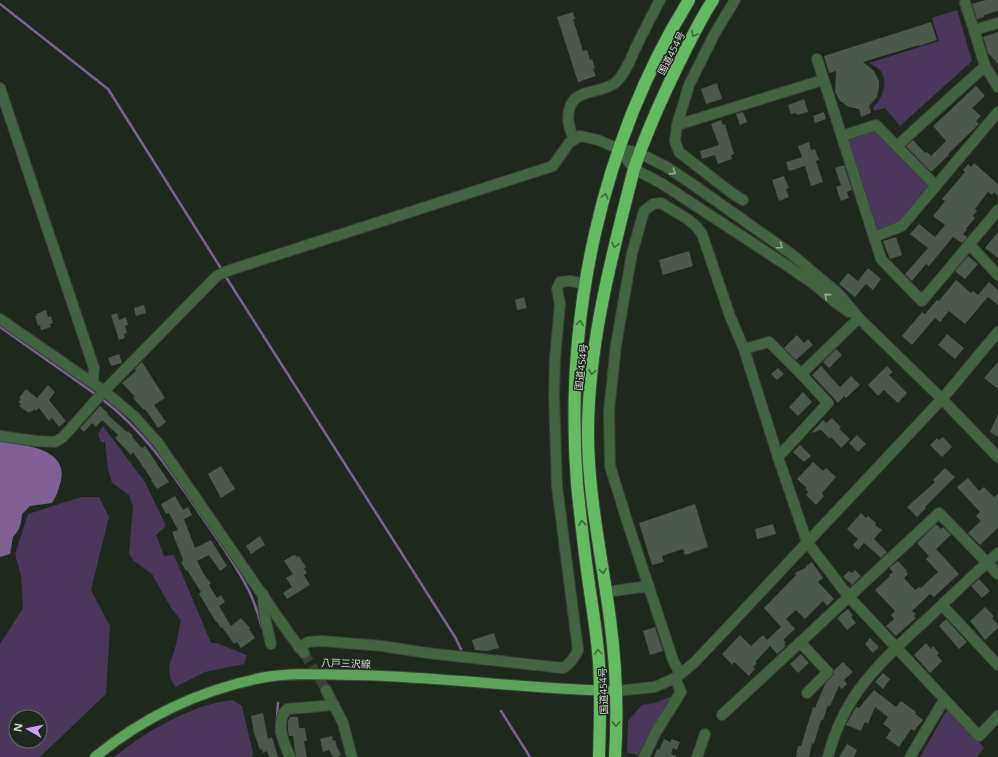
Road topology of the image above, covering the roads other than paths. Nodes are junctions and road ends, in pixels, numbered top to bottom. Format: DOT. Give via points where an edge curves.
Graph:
graph roads {
  1 [pos="660,0"];
  2 [pos="689,0"];
  3 [pos="713,0"];
  4 [pos="735,0"];
  5 [pos="965,3"];
  6 [pos="998,23"];
  7 [pos="974,30"];
  8 [pos="817,59"];
  9 [pos="985,66"];
  10 [pos="823,80"];
  11 [pos="998,87"];
  12 [pos="0,88"];
  13 [pos="998,112"];
  14 [pos="677,125"];
  15 [pos="842,136"];
  16 [pos="574,139"];
  17 [pos="897,146"];
  18 [pos="619,149"];
  19 [pos="639,153"];
  20 [pos="634,169"];
  21 [pos="936,186"];
  22 [pos="743,200"];
  23 [pos="998,210"];
  24 [pos="874,237"];
  25 [pos="969,244"];
  26 [pos="998,276"];
  27 [pos="586,284"];
  28 [pos="859,318"];
  29 [pos="0,319"];
  30 [pos="998,332"];
  31 [pos="744,349"];
  32 [pos="801,374"];
  33 [pos="93,382"];
  34 [pos="104,391"];
  35 [pos="942,398"];
  36 [pos="0,436"];
  37 [pos="778,457"];
  38 [pos="998,457"];
  39 [pos="807,542"];
  40 [pos="998,553"];
  41 [pos="987,562"];
  42 [pos="998,574"];
  43 [pos="649,586"];
  44 [pos="606,592"];
  45 [pos="263,594"];
  46 [pos="849,597"];
  47 [pos="942,605"];
  48 [pos="800,642"];
  49 [pos="271,644"];
  50 [pos="896,648"];
  51 [pos="998,665"];
  52 [pos="678,676"];
  53 [pos="326,690"];
  54 [pos="600,691"];
  55 [pos="616,691"];
  56 [pos="807,693"];
  57 [pos="944,700"];
  58 [pos="334,704"];
  59 [pos="722,715"];
  60 [pos="998,716"];
  61 [pos="704,734"];
  62 [pos="95,757"];
  63 [pos="290,757"];
  64 [pos="352,757"];
  65 [pos="599,757"];
  66 [pos="615,757"];
  67 [pos="644,757"];
  68 [pos="697,757"];
  69 [pos="828,757"];
  70 [pos="910,757"];
  1 -- 16 [label="street" via="629,62 615,83 574,100 567,120"];
  2 -- 18 [label="highway, 国道454号" via="639,95"];
  3 -- 19 [label="highway, 国道454号, one-way" via="667,86"];
  4 -- 14 [label="street" via="689,85"];
  5 -- 7 [label="street"];
  6 -- 7 [label="street"];
  7 -- 9 [label="street"];
  8 -- 10 [label="street"];
  9 -- 11 [label="street"];
  9 -- 17 [label="street"];
  10 -- 14 [label="street"];
  10 -- 15 [label="street"];
  12 -- 33 [label="street" via="94,368"];
  13 -- 21 [label="street"];
  14 -- 22 [label="street" via="675,141 679,152"];
  15 -- 17 [label="street" via="876,126"];
  15 -- 24 [label="street"];
  16 -- 18 [label="street" via="580,136 587,137"];
  16 -- 34 [label="street" via="553,166 227,270 217,276"];
  17 -- 21 [label="street"];
  18 -- 19 [label="street"];
  18 -- 20 [label="street"];
  27 -- 18 [label="highway, 国道454号, one-way" via="595,233"];
  19 -- 20 [label="highway, 国道454号"];
  19 -- 28 [label="street, one-way" via="695,186 790,253 838,294"];
  28 -- 20 [label="street, one-way" via="783,263 661,183"];
  20 -- 44 [label="highway, 国道454号, one-way" via="606,287 590,385 590,476"];
  21 -- 24 [label="street" via="902,226"];
  23 -- 25 [label="street"];
  24 -- 25 [label="street" via="881,260 922,301"];
  25 -- 26 [label="street"];
  27 -- 45 [label="street" via="560,282 556,289 560,304 554,396 557,486 578,650 566,667 322,641 308,642 302,651"];
  54 -- 27 [label="highway, 国道454号, one-way" via="574,435 578,332"];
  28 -- 32 [label="street"];
  28 -- 35 [label="street"];
  29 -- 33 [label="street"];
  30 -- 35 [label="street"];
  31 -- 32 [label="street" via="769,342"];
  31 -- 37 [label="street"];
  31 -- 43 [label="street" via="702,234 697,227 661,203 653,204 644,211 632,253 616,345 609,411 610,466"];
  32 -- 37 [label="street" via="828,403"];
  33 -- 34 [label="street"];
  34 -- 36 [label="street" via="69,432 55,442"];
  34 -- 45 [label="street" via="134,416 158,443"];
  35 -- 38 [label="street"];
  35 -- 39 [label="street"];
  37 -- 39 [label="street"];
  39 -- 46 [label="street"];
  39 -- 52 [label="street" via="694,663"];
  40 -- 41 [label="street"];
  41 -- 42 [label="street"];
  41 -- 46 [label="street" via="939,513"];
  41 -- 47 [label="street"];
  43 -- 44 [label="street"];
  43 -- 52 [label="street"];
  44 -- 55 [label="highway, 国道454号"];
  45 -- 49 [label="street" via="264,613"];
  46 -- 48 [label="street"];
  46 -- 50 [label="street"];
  47 -- 50 [label="street"];
  47 -- 51 [label="street"];
  48 -- 56 [label="street" via="828,672"];
  48 -- 59 [label="street"];
  50 -- 57 [label="street"];
  50 -- 69 [label="street" via="876,668 849,703 838,725"];
  52 -- 55 [label="street" via="655,687"];
  52 -- 67 [label="street" via="681,692"];
  53 -- 58 [label="street"];
  54 -- 55 [label="main road, 八戸三沢線"];
  54 -- 62 [label="main road, 八戸三沢線" via="379,676 306,674 266,677 184,701 130,730"];
  54 -- 65 [label="highway, 国道454号"];
  55 -- 66 [label="highway, 国道454号, one-way"];
  57 -- 60 [label="street" via="979,736"];
  57 -- 70 [label="street"];
  58 -- 63 [label="street" via="287,709 283,714 282,739"];
  58 -- 64 [label="street" via="343,723"];
  61 -- 68 [label="street"];
}
